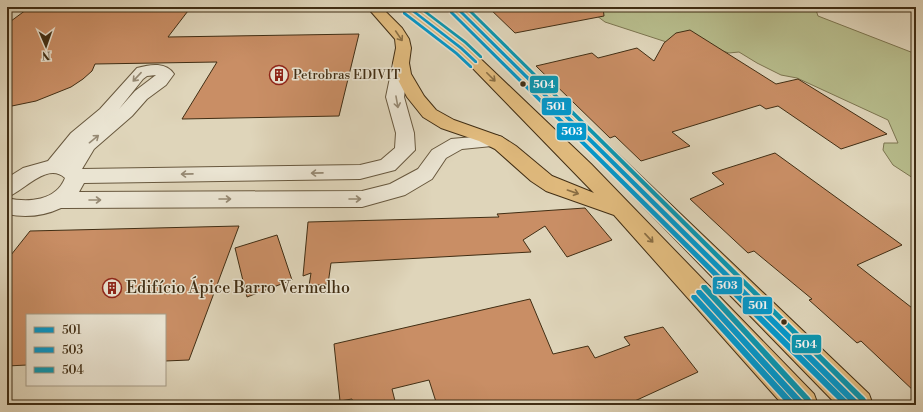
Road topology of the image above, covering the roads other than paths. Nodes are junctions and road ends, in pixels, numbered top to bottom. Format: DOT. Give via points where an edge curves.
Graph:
graph roads {
  1 [pos="374,7"];
  2 [pos="408,7"];
  3 [pos="456,7"];
  4 [pos="401,63"];
  5 [pos="495,141"];
  6 [pos="597,147"];
  7 [pos="527,167"];
  8 [pos="584,169"];
  9 [pos="67,171"];
  10 [pos="56,200"];
  11 [pos="10,207"];
  12 [pos="622,210"];
  13 [pos="794,403"];
  14 [pos="858,405"];
  1 -- 4 [label="main road, one-way" via="402,38 404,48"];
  2 -- 8 [label="main road, one-way" via="461,48"];
  3 -- 6 [label="main road"];
  4 -- 5 [label="main road" via="408,84 422,106 437,120"];
  4 -- 9 [label="lane, one-way" via="396,98 405,133 404,150 388,165 360,172"];
  5 -- 7 [label="main road" via="509,149"];
  10 -- 5 [label="lane, one-way" via="362,199 397,190 425,174 439,154 458,143"];
  6 -- 8 [label="main road" via="596,160"];
  6 -- 14 [label="main road"];
  7 -- 8 [label="main road" via="546,175 559,175"];
  7 -- 12 [label="main road, one-way" via="545,181"];
  8 -- 12 [label="main road"];
  9 -- 9 [label="lane, one-way" via="87,145 126,112 149,87 160,81 166,74 162,70 143,71 106,113 78,137"];
  9 -- 10 [label="lane" via="75,184"];
  9 -- 11 [label="lane" via="32,172 18,180"];
  10 -- 11 [label="lane" via="28,209"];
  12 -- 13 [label="main road, one-way"];
}
